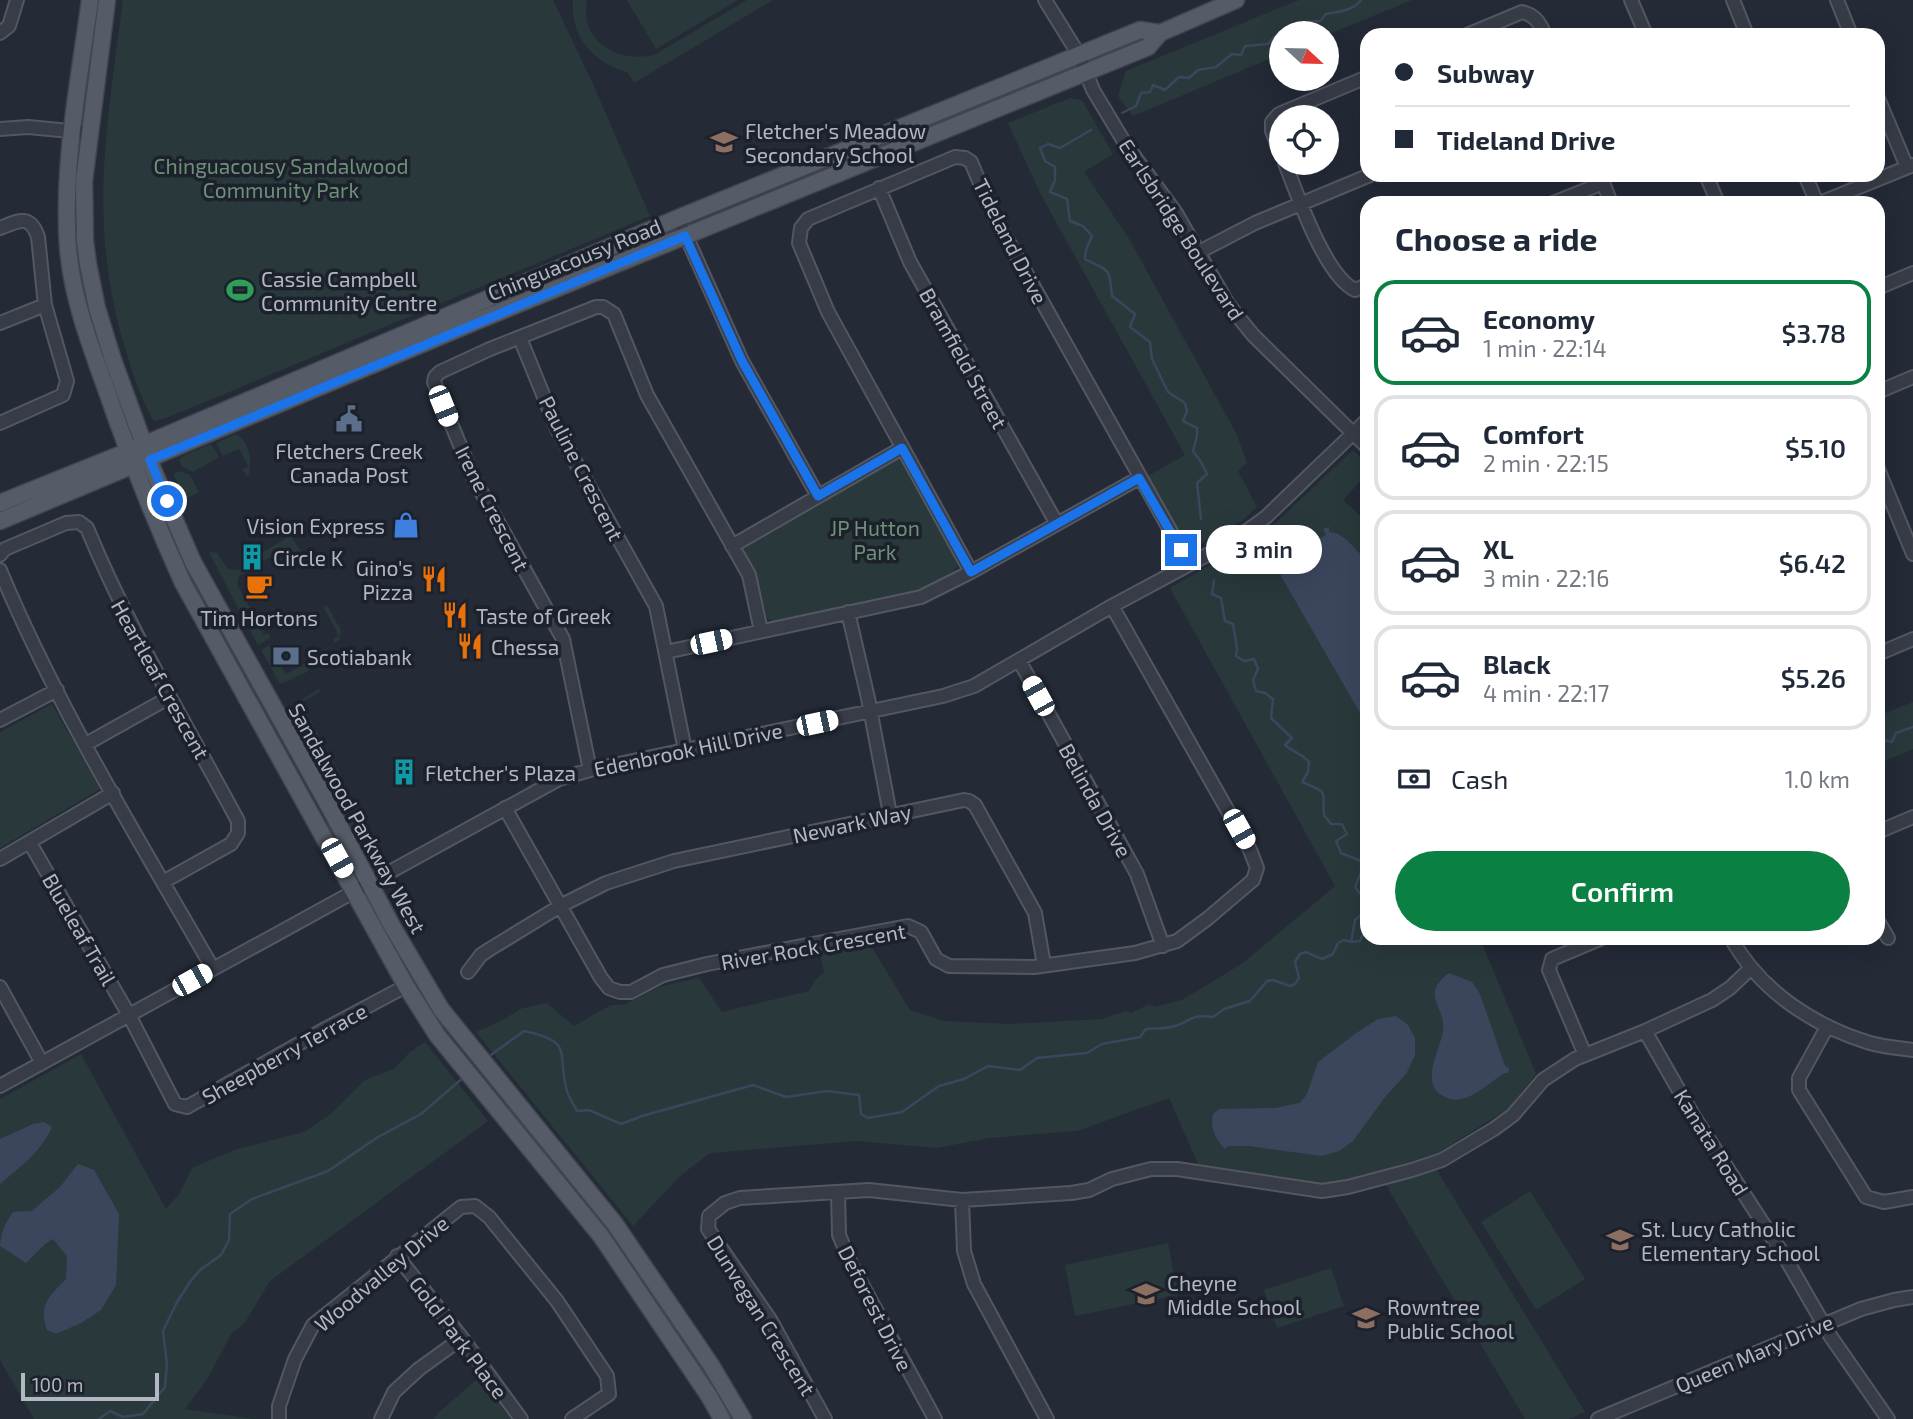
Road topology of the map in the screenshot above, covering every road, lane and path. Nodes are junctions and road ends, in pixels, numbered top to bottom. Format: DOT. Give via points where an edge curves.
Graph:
graph roads {
  1 [pos="17,0"];
  2 [pos="90,0"];
  3 [pos="107,0"];
  4 [pos="1045,0"];
  5 [pos="1236,0"];
  6 [pos="1631,0"];
  7 [pos="1733,0"];
  8 [pos="1837,0"];
  9 [pos="1484,28"];
  10 [pos="1542,28"];
  11 [pos="1643,28"];
  12 [pos="1744,28"];
  13 [pos="1848,28"];
  14 [pos="0,33"];
  15 [pos="1160,33"];
  16 [pos="1079,55"];
  17 [pos="1085,72"];
  18 [pos="1360,80"];
  19 [pos="1300,105"];
  20 [pos="1885,114"];
  21 [pos="0,129"];
  22 [pos="72,132"];
  23 [pos="90,133"];
  24 [pos="1910,166"];
  25 [pos="1290,175"];
  26 [pos="1885,176"];
  27 [pos="1360,179"];
  28 [pos="1596,182"];
  29 [pos="1871,182"];
  30 [pos="879,188"];
  31 [pos="1567,196"];
  32 [pos="1836,196"];
  33 [pos="1301,203"];
  34 [pos="678,218"];
  35 [pos="0,228"];
  36 [pos="685,236"];
  37 [pos="1197,253"];
  38 [pos="1913,273"];
  39 [pos="1885,285"];
  40 [pos="1360,288"];
  41 [pos="45,304"];
  42 [pos="0,323"];
  43 [pos="520,338"];
  44 [pos="1913,377"];
  45 [pos="1885,389"];
  46 [pos="0,423"];
  47 [pos="1360,427"];
  48 [pos="1353,434"];
  49 [pos="1360,440"];
  50 [pos="902,448"];
  51 [pos="139,455"];
  52 [pos="1139,478"];
  53 [pos="1885,486"];
  54 [pos="818,496"];
  55 [pos="0,503"];
  56 [pos="0,521"];
  57 [pos="1057,524"];
  58 [pos="732,546"];
  59 [pos="1913,554"];
  60 [pos="0,555"];
  61 [pos="1189,564"];
  62 [pos="0,570"];
  63 [pos="971,572"];
  64 [pos="1112,606"];
  65 [pos="848,611"];
  66 [pos="761,631"];
  67 [pos="1913,639"];
  68 [pos="1885,651"];
  69 [pos="666,652"];
  70 [pos="1019,660"];
  71 [pos="57,690"];
  72 [pos="170,696"];
  73 [pos="870,712"];
  74 [pos="0,720"];
  75 [pos="86,744"];
  76 [pos="685,750"];
  77 [pos="590,770"];
  78 [pos="113,793"];
  79 [pos="505,808"];
  80 [pos="890,814"];
  81 [pos="1913,817"];
  82 [pos="1885,829"];
  83 [pos="30,843"];
  84 [pos="0,859"];
  85 [pos="163,882"];
  86 [pos="362,887"];
  87 [pos="562,905"];
  88 [pos="1885,932"];
  89 [pos="1888,937"];
  90 [pos="1585,945"];
  91 [pos="1736,945"];
  92 [pos="1163,946"];
  93 [pos="1044,965"];
  94 [pos="213,968"];
  95 [pos="1751,968"];
  96 [pos="468,972"];
  97 [pos="406,986"];
  98 [pos="0,987"];
  99 [pos="129,1015"];
  100 [pos="1827,1027"];
  101 [pos="1645,1031"];
  102 [pos="1913,1050"];
  103 [pos="1585,1055"];
  104 [pos="42,1063"];
  105 [pos="0,1086"];
  106 [pos="838,1192"];
  107 [pos="1913,1197"];
  108 [pos="962,1200"];
  109 [pos="397,1256"];
  110 [pos="1913,1297"];
  111 [pos="1824,1325"];
  112 [pos="463,1338"];
  113 [pos="1881,1417"];
  114 [pos="279,1419"];
  115 [pos="381,1419"];
  116 [pos="521,1419"];
  117 [pos="572,1419"];
  118 [pos="722,1419"];
  119 [pos="744,1419"];
  120 [pos="825,1419"];
  121 [pos="935,1419"];
  122 [pos="1047,1419"];
  123 [pos="1598,1419"];
  1 -- 14 [label="street" via="9,26"];
  2 -- 22 [label="main road, Sandalwood Parkway West"];
  3 -- 23 [label="main road, Sandalwood Parkway West"];
  4 -- 16 [label="street, Earlsbridge Boulevard"];
  5 -- 15 [label="main road, Chinguacousy Road"];
  6 -- 11 [label="street"];
  7 -- 12 [label="street"];
  8 -- 13 [label="street"];
  9 -- 10 [label="street" via="1522,12"];
  15 -- 16 [label="main road, Chinguacousy Road" via="1140,30"];
  15 -- 17 [label="main road, Chinguacousy Road" via="1148,47"];
  16 -- 17 [label="street, Earlsbridge Boulevard"];
  16 -- 34 [label="main road, Chinguacousy Road"];
  17 -- 36 [label="main road, Chinguacousy Road"];
  17 -- 37 [label="street, Earlsbridge Boulevard"];
  18 -- 19 [label="street"];
  20 -- 24 [label="street"];
  21 -- 22 [label="street"];
  22 -- 23 [label="street"];
  22 -- 51 [label="main road, Sandalwood Parkway West" via="68,249 79,310"];
  23 -- 51 [label="main road, Sandalwood Parkway West" via="84,181 88,264"];
  24 -- 26 [label="street"];
  25 -- 33 [label="street"];
  27 -- 33 [label="street"];
  28 -- 31 [label="street"];
  29 -- 32 [label="street"];
  30 -- 50 [label="street, Tideland Drive" via="808,219 799,243 828,312"];
  30 -- 52 [label="street, Tideland Drive" via="955,157 971,162 993,214"];
  30 -- 57 [label="street, Bramfield Street" via="910,262"];
  33 -- 37 [label="street"];
  33 -- 40 [label="street" via="1331,268 1348,286"];
  34 -- 36 [label="street"];
  34 -- 51 [label="main road, Chinguacousy Road"];
  35 -- 41 [label="street" via="27,220 35,227"];
  36 -- 51 [label="main road, Chinguacousy Road"];
  36 -- 54 [label="street" via="742,361"];
  37 -- 48 [label="street, Earlsbridge Boulevard" via="1253,335"];
  38 -- 39 [label="street"];
  41 -- 42 [label="street"];
  41 -- 46 [label="street" via="66,389 63,396"];
  43 -- 58 [label="street" via="596,307 614,314 647,395"];
  43 -- 69 [label="street, Pauline Crescent" via="557,429 656,606"];
  43 -- 77 [label="street, Irene Crescent" via="440,372 434,382 472,477 563,639"];
  44 -- 45 [label="street"];
  47 -- 48 [label="street, Edenbrook Hill Drive"];
  48 -- 49 [label="street, Earlsbridge Boulevard"];
  48 -- 61 [label="street, Edenbrook Hill Drive" via="1266,517"];
  50 -- 54 [label="street"];
  50 -- 63 [label="street, Tideland Drive"];
  51 -- 55 [label="main road, Chinguacousy Road"];
  51 -- 56 [label="main road, Chinguacousy Road"];
  51 -- 86 [label="main road, Sandalwood Parkway West" via="203,581 331,810"];
  52 -- 57 [label="street"];
  52 -- 61 [label="street, Tideland Drive"];
  53 -- 59 [label="street"];
  54 -- 58 [label="street"];
  57 -- 63 [label="street"];
  58 -- 66 [label="street" via="749,575"];
  60 -- 72 [label="street, Heartleaf Crescent" via="66,523 79,522 87,528 112,588"];
  61 -- 64 [label="street, Edenbrook Hill Drive"];
  62 -- 71 [label="street"];
  63 -- 65 [label="street" via="921,597"];
  64 -- 70 [label="street, Edenbrook Hill Drive"];
  64 -- 92 [label="street, River Rock Crescent" via="1257,868 1253,880 1208,919"];
  65 -- 66 [label="street"];
  65 -- 73 [label="street"];
  66 -- 69 [label="street"];
  67 -- 68 [label="street"];
  69 -- 76 [label="street, Pauline Crescent"];
  70 -- 73 [label="street, Edenbrook Hill Drive" via="943,696"];
  70 -- 92 [label="street, Belinda Drive" via="1137,874"];
  71 -- 74 [label="street"];
  71 -- 75 [label="street"];
  72 -- 75 [label="street"];
  72 -- 85 [label="street, Heartleaf Crescent" via="239,833 230,844"];
  73 -- 76 [label="street, Edenbrook Hill Drive"];
  73 -- 80 [label="street"];
  75 -- 78 [label="street"];
  76 -- 77 [label="street, Edenbrook Hill Drive"];
  77 -- 79 [label="street, Edenbrook Hill Drive" via="559,779"];
  78 -- 83 [label="street"];
  78 -- 85 [label="street"];
  79 -- 86 [label="street, Edenbrook Hill Drive"];
  79 -- 87 [label="street, River Rock Crescent"];
  80 -- 87 [label="street, Newark Way" via="674,861 606,883"];
  80 -- 93 [label="street, Newark Way" via="964,800 975,805 1035,913"];
  81 -- 82 [label="street"];
  83 -- 84 [label="street"];
  83 -- 99 [label="street, Blueleaf Trail"];
  85 -- 94 [label="street"];
  86 -- 94 [label="street, Edenbrook Hill Drive"];
  86 -- 97 [label="main road, Sandalwood Parkway West"];
  86 -- 119 [label="main road, Sandalwood Parkway West" via="463,1037 615,1224"];
  87 -- 93 [label="street, River Rock Crescent" via="601,978 620,992 707,964 908,926 921,932 936,958 949,966"];
  87 -- 96 [label="street, Newark Way" via="481,955"];
  88 -- 89 [label="street"];
  90 -- 103 [label="street" via="1552,959 1549,970"];
  91 -- 95 [label="street"];
  92 -- 93 [label="street, River Rock Crescent"];
  94 -- 99 [label="street, Edenbrook Hill Drive"];
  95 -- 100 [label="street" via="1789,1004"];
  95 -- 101 [label="street, Dunvegan Crescent" via="1712,1000"];
  97 -- 99 [label="street, Sheepberry Terrace" via="187,1107 175,1104"];
  97 -- 118 [label="main road, Sandalwood Parkway West" via="449,1050 601,1236"];
  98 -- 104 [label="street"];
  99 -- 104 [label="street, Edenbrook Hill Drive"];
  100 -- 102 [label="street" via="1872,1044"];
  100 -- 107 [label="street" via="1799,1079 1799,1090 1866,1197 1884,1202"];
  101 -- 103 [label="street, Dunvegan Crescent"];
  101 -- 111 [label="street, Kanata Road"];
  103 -- 108 [label="street, Dunvegan Crescent" via="1543,1080 1513,1115 1494,1129 1441,1160 1348,1187 1322,1191 1151,1169 1071,1193"];
  104 -- 105 [label="street, Edenbrook Hill Drive"];
  106 -- 108 [label="street, Dunvegan Crescent" via="869,1190"];
  106 -- 120 [label="street, Dunvegan Crescent" via="740,1198 725,1203 707,1223 771,1321"];
  106 -- 121 [label="street, Deforest Drive" via="839,1235 852,1266"];
  108 -- 122 [label="street" via="964,1251 974,1284"];
  109 -- 112 [label="street, Gold Park Place"];
  109 -- 114 [label="street, Woodvalley Drive" via="313,1325 295,1359"];
  109 -- 117 [label="street, Woodvalley Drive" via="461,1207 475,1206 489,1217 557,1301 607,1376 609,1394"];
  110 -- 111 [label="street, Queen Mary Drive" via="1870,1306"];
  111 -- 113 [label="street, Kanata Road"];
  111 -- 123 [label="street, Queen Mary Drive"];
  112 -- 115 [label="street" via="394,1392"];
  112 -- 116 [label="street, Gold Park Place"];
}
